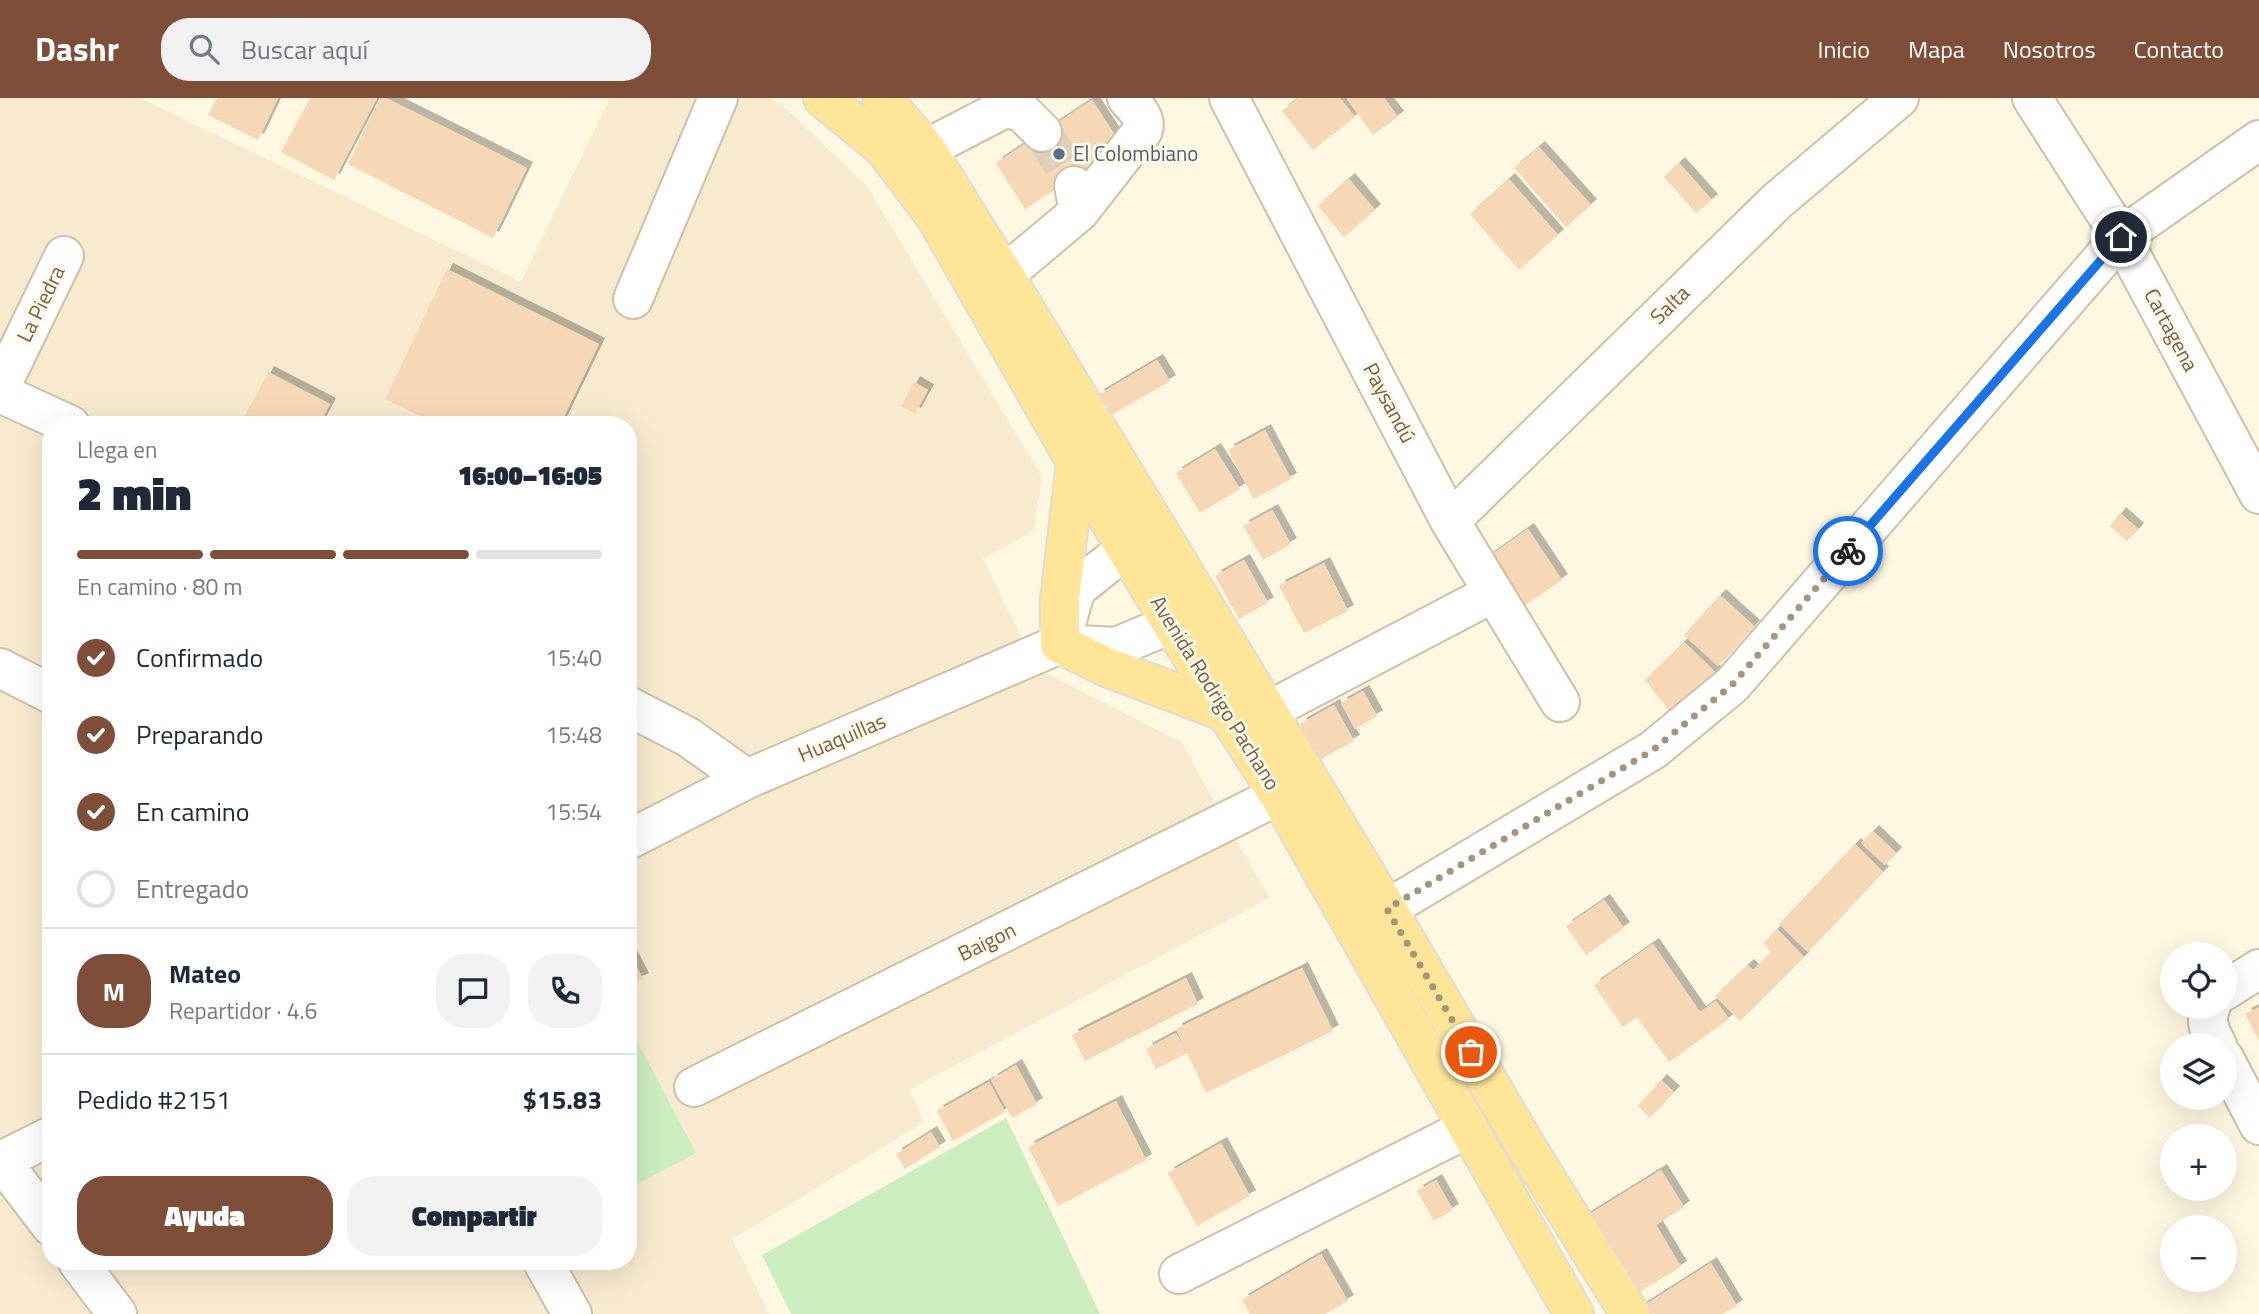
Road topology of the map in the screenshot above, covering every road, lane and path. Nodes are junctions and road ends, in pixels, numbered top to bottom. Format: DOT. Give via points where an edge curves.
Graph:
graph roads {
  1 [pos="718,98"];
  2 [pos="823,98"];
  3 [pos="882,98"];
  4 [pos="1127,98"];
  5 [pos="1229,98"];
  6 [pos="1899,98"];
  7 [pos="2032,98"];
  8 [pos="1015,102"];
  9 [pos="1042,132"];
  10 [pos="2259,140"];
  11 [pos="926,149"];
  12 [pos="2121,237"];
  13 [pos="64,256"];
  14 [pos="1004,275"];
  15 [pos="633,299"];
  16 [pos="0,391"];
  17 [pos="51,416"];
  18 [pos="1076,463"];
  19 [pos="2259,494"];
  20 [pos="1450,521"];
  21 [pos="1159,529"];
  22 [pos="1126,549"];
  23 [pos="1493,593"];
  24 [pos="1204,604"];
  25 [pos="1171,624"];
  26 [pos="1060,643"];
  27 [pos="0,668"];
  28 [pos="42,689"];
  29 [pos="1560,702"];
  30 [pos="637,711"];
  31 [pos="1268,711"];
  32 [pos="1226,712"];
  33 [pos="747,779"];
  34 [pos="1279,795"];
  35 [pos="637,834"];
  36 [pos="1387,909"];
  37 [pos="2259,969"];
  38 [pos="2237,983"];
  39 [pos="2237,1083"];
  40 [pos="694,1087"];
  41 [pos="2259,1125"];
  42 [pos="1468,1128"];
  43 [pos="42,1140"];
  44 [pos="1,1160"];
  45 [pos="42,1214"];
  46 [pos="84,1270"];
  47 [pos="547,1270"];
  48 [pos="1179,1274"];
  49 [pos="117,1314"];
  50 [pos="572,1314"];
  51 [pos="1574,1314"];
  52 [pos="1630,1314"];
  1 -- 15 [label="street"];
  2 -- 18 [label="main road, Avenida Rodrigo Pachano" via="884,148 936,217"];
  3 -- 11 [label="main road, Avenida Rodrigo Pachano"];
  4 -- 14 [label="street" via="1142,117 1143,130"];
  5 -- 20 [label="street, Paysandú"];
  6 -- 20 [label="street, Salta" via="1777,201"];
  7 -- 12 [label="street, Cartagena"];
  8 -- 9 [label="street"];
  8 -- 11 [label="street"];
  10 -- 12 [label="street"];
  11 -- 14 [label="main road, Avenida Rodrigo Pachano"];
  12 -- 19 [label="street, Cartagena"];
  12 -- 36 [label="street" via="1732,685 1653,750"];
  13 -- 16 [label="street, La Piedra"];
  14 -- 21 [label="main road, Avenida Rodrigo Pachano"];
  16 -- 17 [label="street"];
  18 -- 22 [label="main road, Avenida Rodrigo Pachano"];
  18 -- 26 [label="main road" via="1060,599"];
  20 -- 23 [label="street, Paysandú"];
  21 -- 22 [label="street"];
  21 -- 24 [label="main road, Avenida Rodrigo Pachano"];
  22 -- 25 [label="main road, Avenida Rodrigo Pachano"];
  22 -- 26 [label="street" via="1076,589"];
  23 -- 29 [label="street, Paysandú"];
  23 -- 31 [label="street"];
  24 -- 25 [label="street"];
  24 -- 31 [label="main road, Avenida Rodrigo Pachano"];
  25 -- 26 [label="street" via="1116,647"];
  25 -- 32 [label="main road, Avenida Rodrigo Pachano"];
  26 -- 32 [label="main road" via="1104,666"];
  26 -- 33 [label="street, Huaquillas"];
  27 -- 28 [label="street"];
  30 -- 33 [label="street" via="688,737"];
  31 -- 36 [label="main road, Avenida Rodrigo Pachano"];
  32 -- 34 [label="main road, Avenida Rodrigo Pachano"];
  33 -- 35 [label="street, Huaquillas"];
  34 -- 40 [label="street, Baigon"];
  34 -- 42 [label="main road, Avenida Rodrigo Pachano"];
  36 -- 52 [label="main road, Avenida Rodrigo Pachano"];
  37 -- 38 [label="street"];
  39 -- 41 [label="street"];
  42 -- 48 [label="street"];
  42 -- 51 [label="main road, Avenida Rodrigo Pachano"];
  43 -- 44 [label="street"];
  44 -- 45 [label="street"];
  46 -- 49 [label="street"];
  47 -- 50 [label="street"];
}
